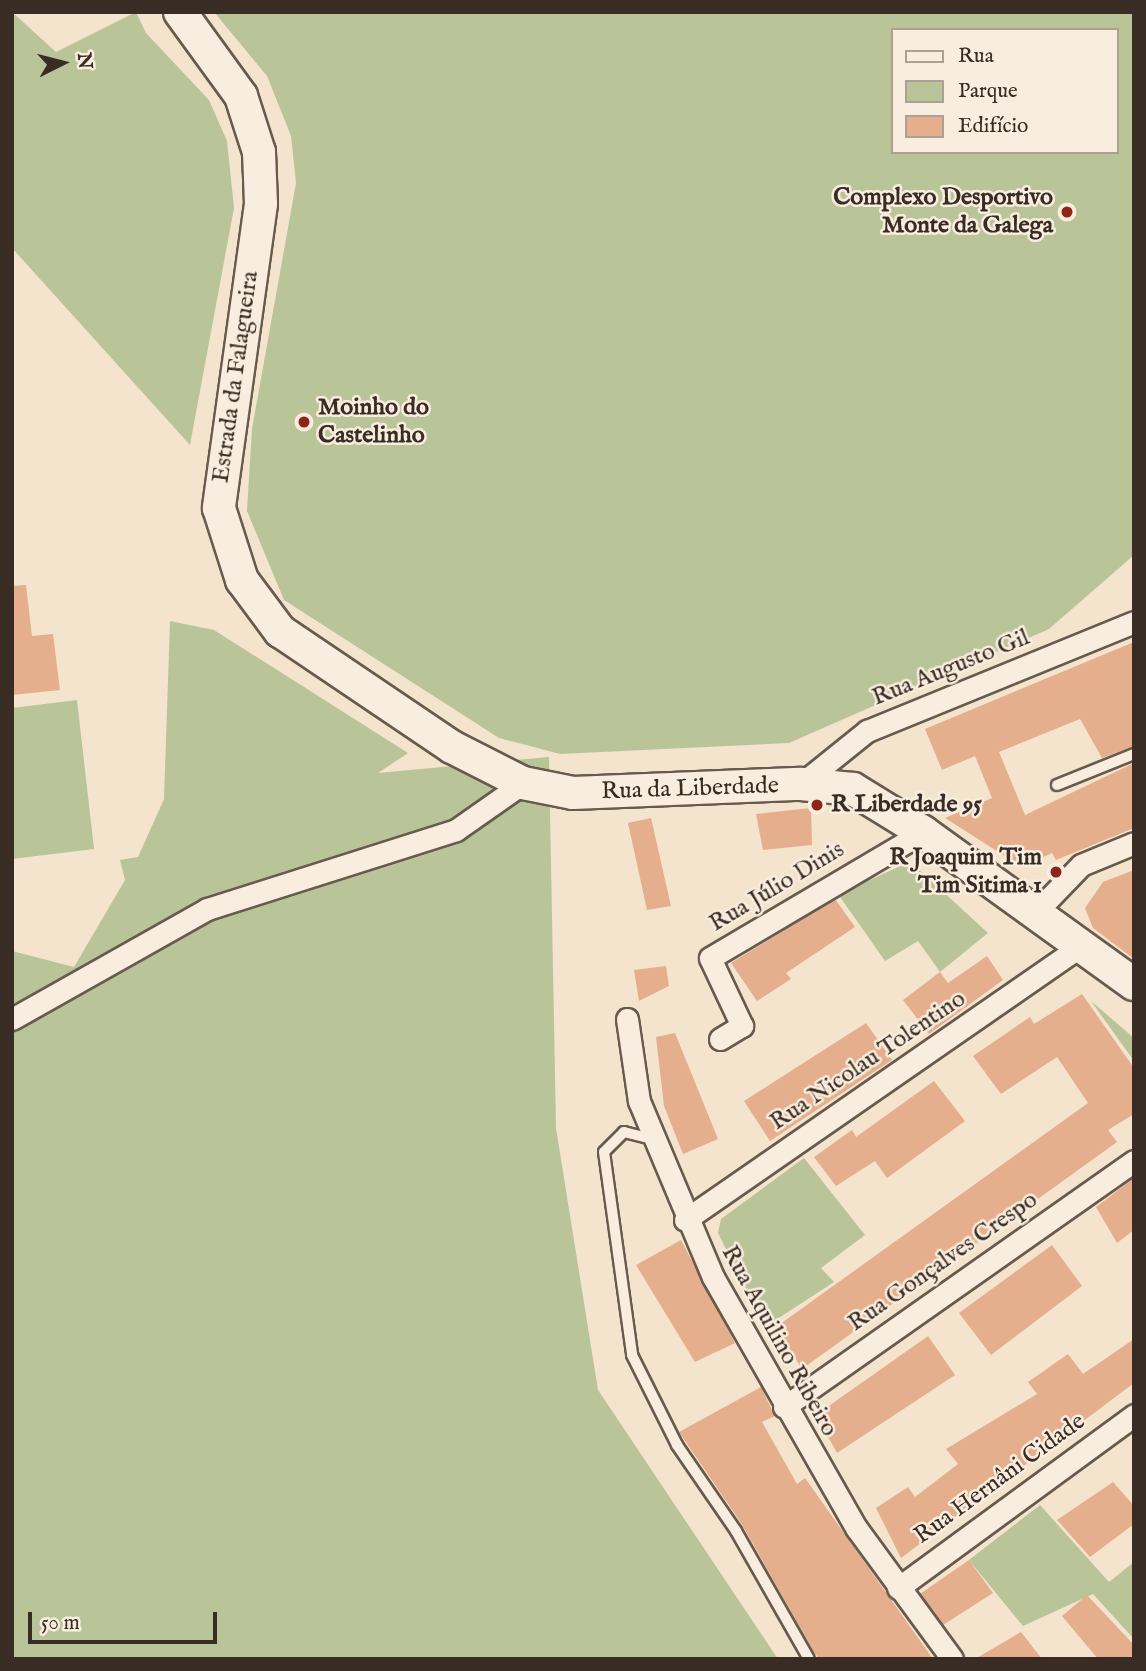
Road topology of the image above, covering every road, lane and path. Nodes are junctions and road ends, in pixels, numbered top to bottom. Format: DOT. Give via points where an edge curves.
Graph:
graph roads {
  1 [pos="180,12"];
  2 [pos="1134,622"];
  3 [pos="1134,754"];
  4 [pos="523,783"];
  5 [pos="801,784"];
  6 [pos="1057,785"];
  7 [pos="923,832"];
  8 [pos="1134,844"];
  9 [pos="1035,913"];
  10 [pos="1081,946"];
  11 [pos="1134,984"];
  12 [pos="12,1019"];
  13 [pos="627,1019"];
  14 [pos="720,1039"];
  15 [pos="654,1140"];
  16 [pos="1134,1161"];
  17 [pos="685,1220"];
  18 [pos="784,1407"];
  19 [pos="1134,1415"];
  20 [pos="898,1588"];
  21 [pos="809,1659"];
  22 [pos="952,1659"];
  1 -- 4 [label="street, Estrada da Falagueira" via="241,96 261,169 219,481 224,534 242,580 280,631 452,747"];
  2 -- 5 [label="street, Rua Augusto Gil" via="867,731"];
  3 -- 6 [label="lane"];
  4 -- 5 [label="street, Rua da Liberdade" via="618,794"];
  4 -- 12 [label="street" via="456,830 208,908"];
  5 -- 7 [label="street, Rua da Liberdade" via="853,789"];
  7 -- 9 [label="street, Rua da Liberdade"];
  7 -- 14 [label="street, Rua Júlio Dinis" via="710,958 742,1026"];
  8 -- 9 [label="street" via="1082,864"];
  9 -- 10 [label="street, Rua da Liberdade"];
  10 -- 11 [label="street, Rua da Liberdade"];
  10 -- 17 [label="street, Rua Nicolau Tolentino"];
  13 -- 15 [label="street, Rua Aquilino Ribeiro" via="639,1101"];
  15 -- 17 [label="street, Rua Aquilino Ribeiro"];
  15 -- 21 [label="lane" via="624,1132 604,1152 632,1355 677,1445 736,1531"];
  16 -- 18 [label="street, Rua Gonçalves Crespo"];
  17 -- 18 [label="street, Rua Aquilino Ribeiro"];
  18 -- 20 [label="street, Rua Aquilino Ribeiro"];
  19 -- 20 [label="street, Rua Hernâni Cidade"];
  20 -- 22 [label="street, Rua Aquilino Ribeiro"];
}
